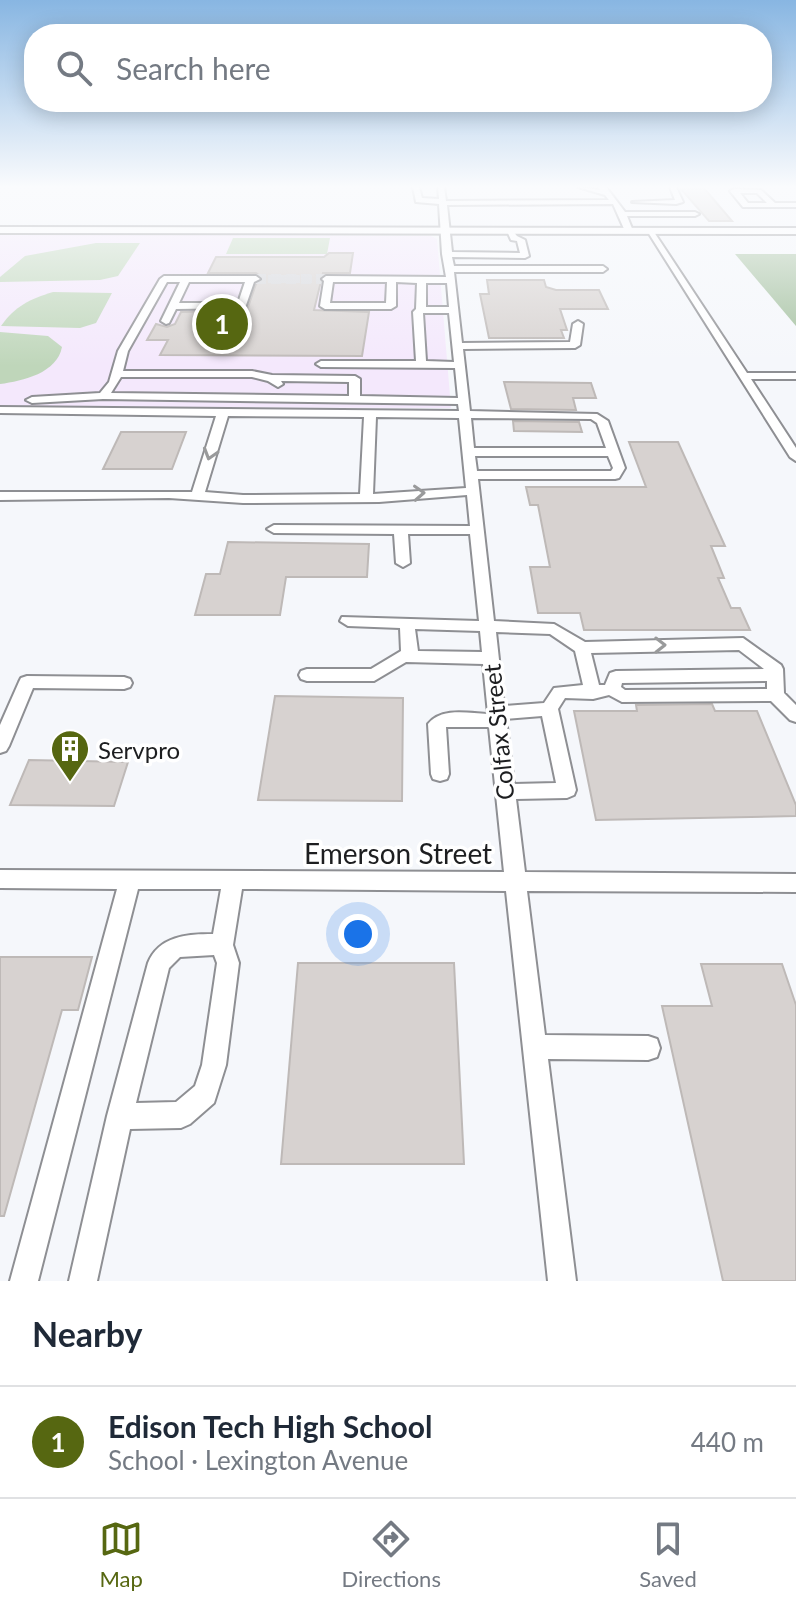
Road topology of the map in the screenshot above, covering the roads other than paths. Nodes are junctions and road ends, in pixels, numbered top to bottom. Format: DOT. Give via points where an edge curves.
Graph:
graph roads {
  1 [pos="445,247"];
  2 [pos="523,247"];
  3 [pos="659,247"];
  4 [pos="446,254"];
  5 [pos="603,269"];
  6 [pos="449,274"];
  7 [pos="186,279"];
  8 [pos="392,280"];
  9 [pos="422,280"];
  10 [pos="173,306"];
  11 [pos="421,310"];
  12 [pos="453,310"];
  13 [pos="166,321"];
  14 [pos="578,324"];
  15 [pos="457,346"];
  16 [pos="321,364"];
  17 [pos="421,364"];
  18 [pos="459,365"];
  19 [pos="116,374"];
  20 [pos="743,376"];
  21 [pos="796,376"];
  22 [pos="272,378"];
  23 [pos="103,396"];
  24 [pos="292,397"];
  25 [pos="354,398"];
  26 [pos="0,400"];
  27 [pos="463,409"];
  28 [pos="0,410"];
  29 [pos="223,413"];
  30 [pos="370,416"];
  31 [pos="468,452"];
  32 [pos="613,452"];
  33 [pos="796,457"];
  34 [pos="471,483"];
  35 [pos="0,496"];
  36 [pos="197,496"];
  37 [pos="366,498"];
  38 [pos="274,529"];
  39 [pos="401,529"];
  40 [pos="477,530"];
  41 [pos="403,563"];
  42 [pos="348,621"];
  43 [pos="407,624"];
  44 [pos="487,629"];
  45 [pos="582,648"];
  46 [pos="410,656"];
  47 [pos="491,658"];
  48 [pos="307,675"];
  49 [pos="775,675"];
  50 [pos="124,683"];
  51 [pos="612,689"];
  52 [pos="593,693"];
  53 [pos="775,695"];
  54 [pos="549,709"];
  55 [pos="796,715"];
  56 [pos="496,717"];
  57 [pos="0,746"];
  58 [pos="440,774"];
  59 [pos="505,792"];
  60 [pos="0,879"];
  61 [pos="130,880"];
  62 [pos="233,880"];
  63 [pos="515,882"];
  64 [pos="796,883"];
  65 [pos="222,945"];
  66 [pos="534,1047"];
  67 [pos="648,1048"];
  68 [pos="120,1116"];
  69 [pos="24,1281"];
  70 [pos="83,1281"];
  71 [pos="562,1281"];
  1 -- 4 [label="street, Colfax Street"];
  2 -- 4 [label="street" via="525,256"];
  3 -- 20 [label="street"];
  4 -- 6 [label="street, Colfax Street"];
  5 -- 6 [label="street"];
  6 -- 9 [label="street"];
  6 -- 12 [label="street, Colfax Street"];
  7 -- 10 [label="street"];
  7 -- 10 [label="street" via="253,279 242,306"];
  7 -- 19 [label="street" via="164,279 123,351"];
  8 -- 8 [label="street" via="391,306 325,306 328,279"];
  8 -- 9 [label="street"];
  9 -- 11 [label="street"];
  10 -- 13 [label="street"];
  11 -- 12 [label="street"];
  11 -- 17 [label="street"];
  12 -- 15 [label="street, Colfax Street"];
  14 -- 15 [label="street" via="575,345"];
  15 -- 18 [label="street, Colfax Street"];
  16 -- 17 [label="street"];
  17 -- 18 [label="street"];
  18 -- 27 [label="street, Colfax Street"];
  19 -- 22 [label="street"];
  19 -- 23 [label="street"];
  20 -- 21 [label="street"];
  20 -- 33 [label="street"];
  22 -- 24 [label="street"];
  22 -- 25 [label="street" via="355,379"];
  23 -- 24 [label="street"];
  23 -- 26 [label="street"];
  24 -- 25 [label="street"];
  25 -- 27 [label="street"];
  27 -- 30 [label="street"];
  27 -- 31 [label="street, Colfax Street"];
  27 -- 32 [label="street" via="593,416 602,421"];
  28 -- 29 [label="street"];
  29 -- 30 [label="street"];
  29 -- 36 [label="street, one-way"];
  30 -- 37 [label="street"];
  31 -- 32 [label="street"];
  31 -- 34 [label="street, Colfax Street"];
  32 -- 34 [label="street" via="619,468 615,475"];
  37 -- 34 [label="street, one-way"];
  34 -- 40 [label="street, Colfax Street"];
  35 -- 36 [label="street"];
  36 -- 37 [label="street"];
  38 -- 39 [label="street"];
  39 -- 40 [label="street"];
  39 -- 41 [label="street"];
  40 -- 44 [label="street, Colfax Street"];
  42 -- 43 [label="street"];
  43 -- 44 [label="street"];
  43 -- 46 [label="street"];
  44 -- 45 [label="street" via="554,629"];
  44 -- 47 [label="street, Colfax Street"];
  45 -- 49 [label="street, one-way" via="743,644 775,669"];
  45 -- 52 [label="street"];
  46 -- 47 [label="street"];
  46 -- 48 [label="street" via="386,664 374,675"];
  47 -- 56 [label="street, Colfax Street"];
  49 -- 51 [label="street" via="616,677"];
  49 -- 53 [label="street"];
  50 -- 57 [label="street" via="27,682"];
  51 -- 52 [label="street"];
  51 -- 53 [label="street" via="622,696"];
  52 -- 54 [label="street" via="560,692"];
  53 -- 55 [label="street"];
  54 -- 56 [label="street"];
  54 -- 59 [label="street" via="567,790"];
  56 -- 58 [label="street" via="437,724"];
  56 -- 59 [label="street, Colfax Street"];
  59 -- 63 [label="street, Colfax Street"];
  60 -- 61 [label="street, Emerson Street"];
  61 -- 62 [label="street, Emerson Street"];
  61 -- 69 [label="street"];
  62 -- 63 [label="street, Emerson Street"];
  62 -- 65 [label="street"];
  63 -- 64 [label="street, Emerson Street"];
  63 -- 66 [label="street, Colfax Street"];
  65 -- 68 [label="street" via="166,951"];
  65 -- 68 [label="street" via="228,963 205,1094 181,1115"];
  66 -- 67 [label="street"];
  66 -- 71 [label="street, Colfax Street"];
  68 -- 70 [label="street"];
}
